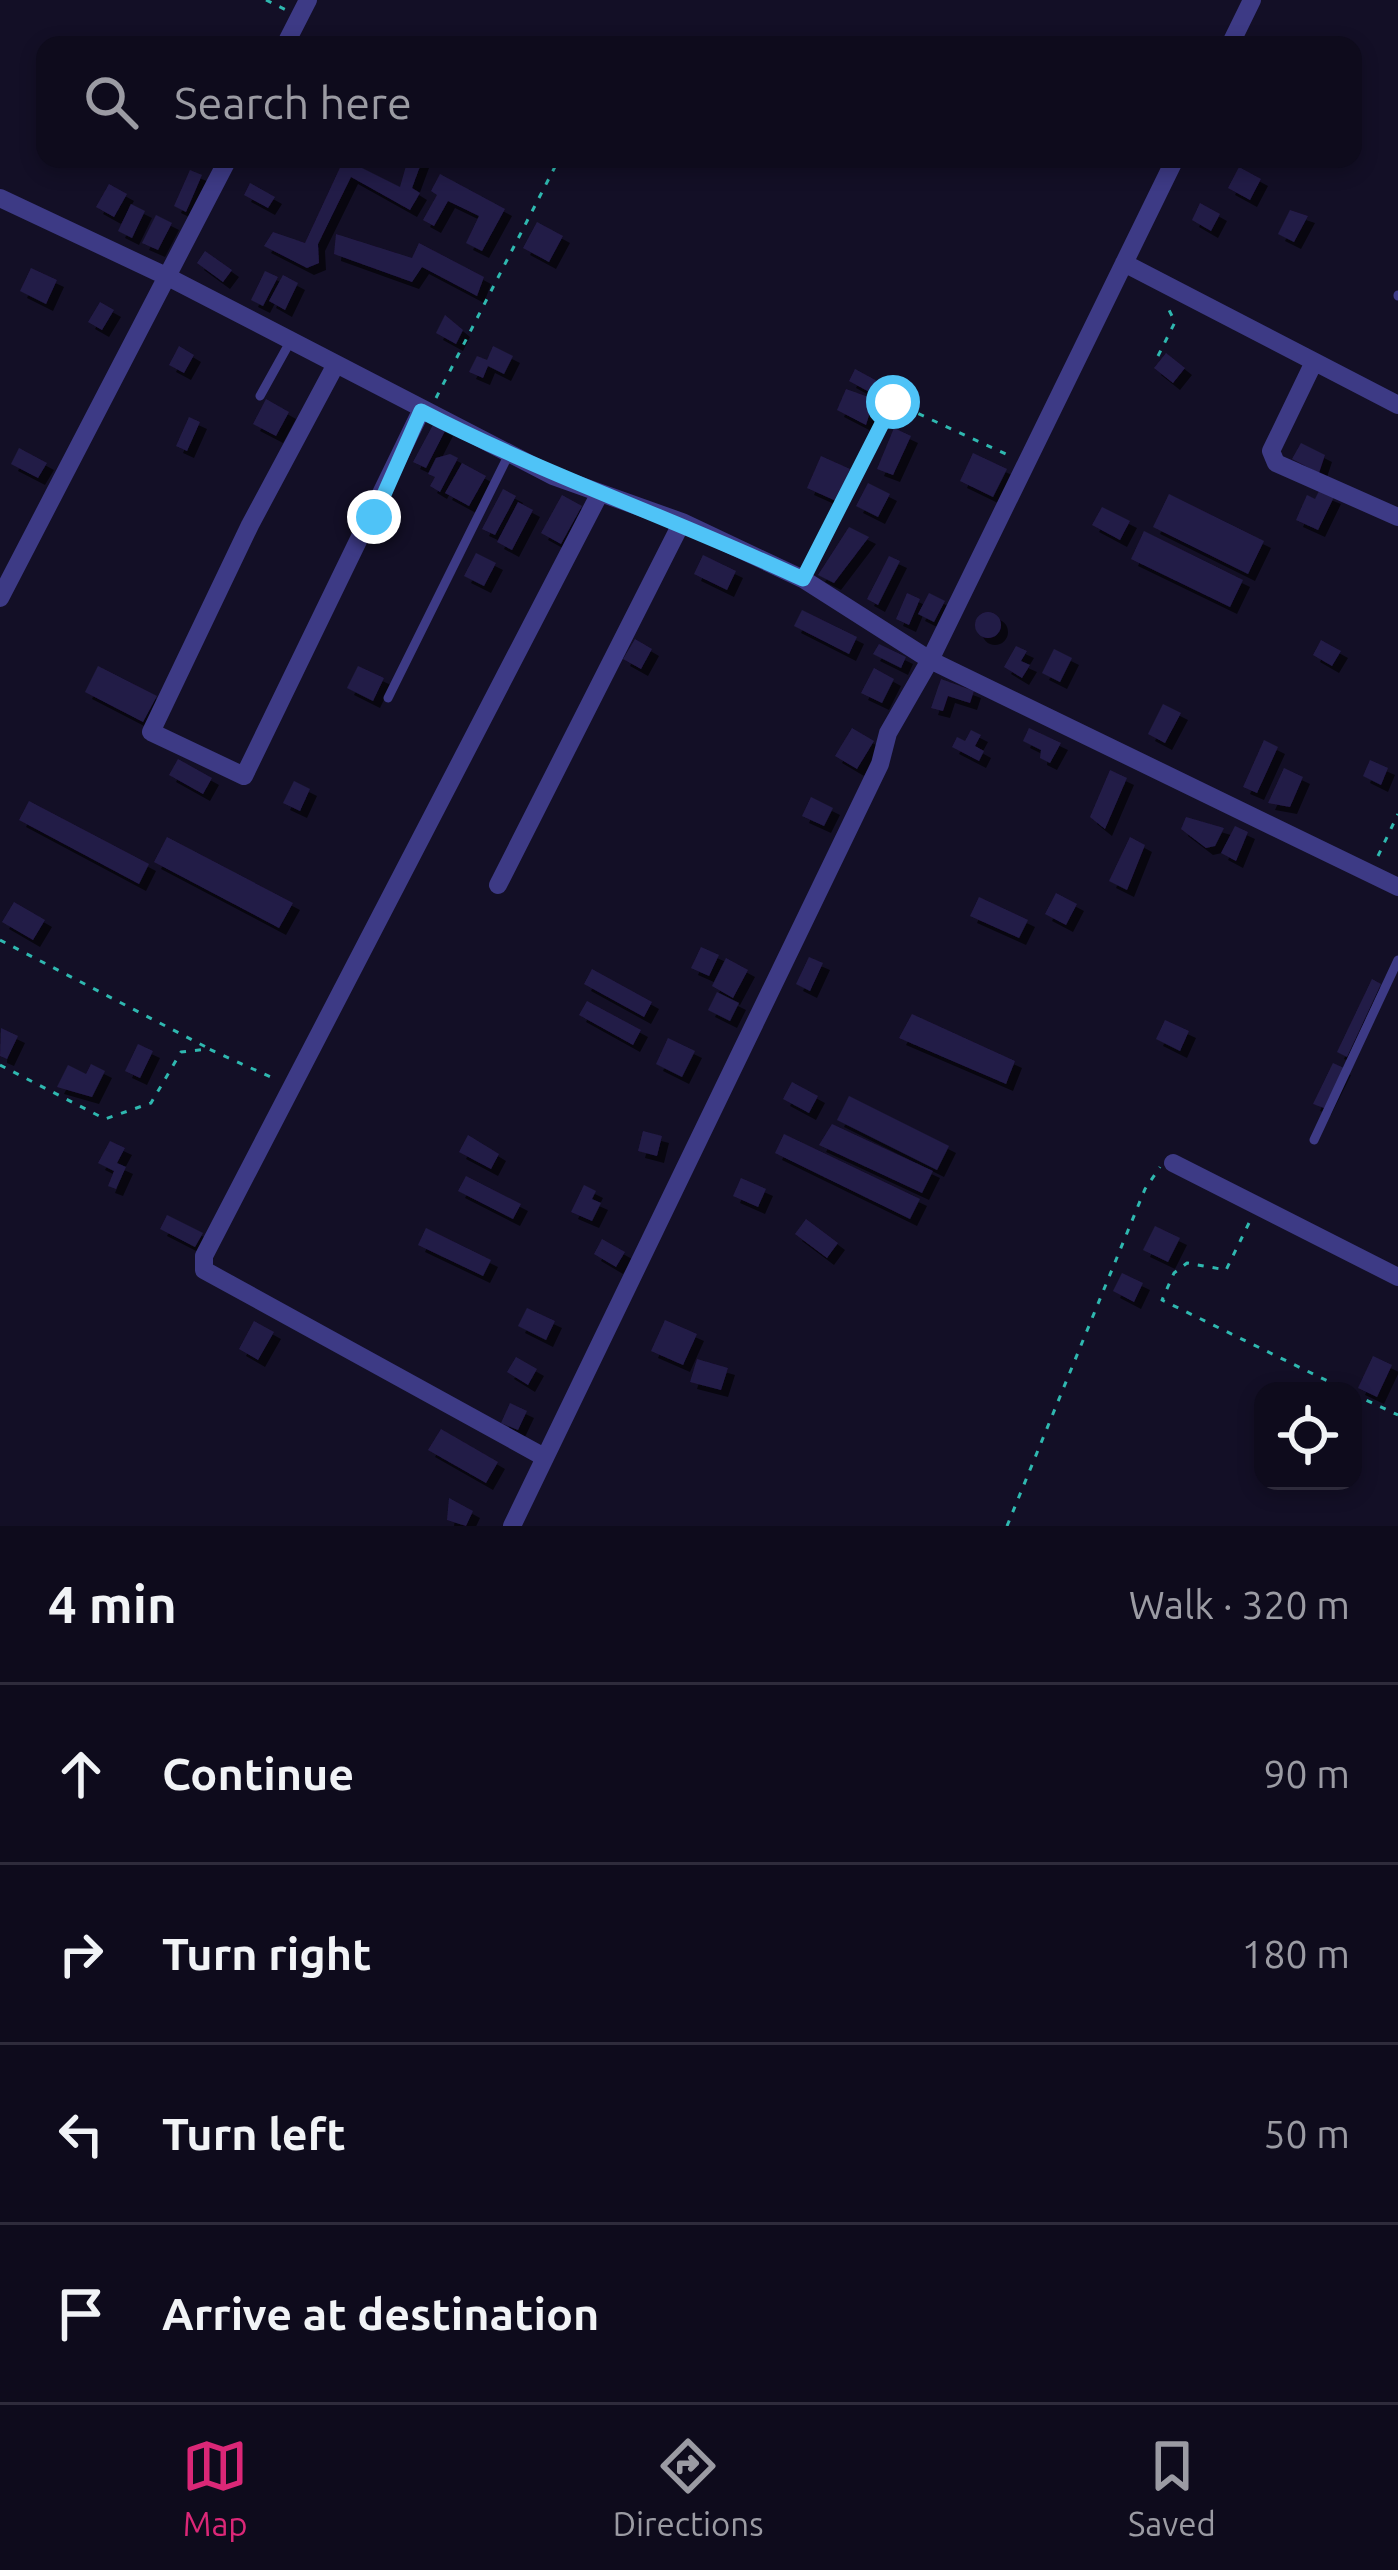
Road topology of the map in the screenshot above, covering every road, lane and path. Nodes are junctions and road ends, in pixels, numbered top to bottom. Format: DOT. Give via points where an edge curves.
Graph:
graph roads {
  1 [pos="266,0"];
  2 [pos="1252,0"];
  3 [pos="304,8"];
  4 [pos="290,36"];
  5 [pos="1234,36"];
  6 [pos="223,168"];
  7 [pos="554,168"];
  8 [pos="1170,168"];
  9 [pos="0,198"];
  10 [pos="1124,262"];
  11 [pos="168,277"];
  12 [pos="1150,294"];
  13 [pos="290,342"];
  14 [pos="1158,356"];
  15 [pos="1313,362"];
  16 [pos="335,366"];
  17 [pos="260,396"];
  18 [pos="1398,405"];
  19 [pos="424,413"];
  20 [pos="509,454"];
  21 [pos="1026,464"];
  22 [pos="600,493"];
  23 [pos="1398,517"];
  24 [pos="682,522"];
  25 [pos="803,579"];
  26 [pos="0,598"];
  27 [pos="931,659"];
  28 [pos="388,698"];
  29 [pos="1398,814"];
  30 [pos="1370,874"];
  31 [pos="498,885"];
  32 [pos="1398,887"];
  33 [pos="0,940"];
  34 [pos="1398,960"];
  35 [pos="208,1049"];
  36 [pos="0,1064"];
  37 [pos="278,1081"];
  38 [pos="1315,1139"];
  39 [pos="1172,1162"];
  40 [pos="1258,1204"];
  41 [pos="1398,1277"];
  42 [pos="1330,1382"];
  43 [pos="1362,1398"];
  44 [pos="1398,1414"];
  45 [pos="544,1456"];
  46 [pos="512,1526"];
  47 [pos="1007,1526"];
  1 -- 3 [label="path"];
  2 -- 5 [label="street"];
  3 -- 4 [label="street"];
  6 -- 11 [label="street"];
  7 -- 19 [label="path"];
  8 -- 10 [label="street"];
  9 -- 11 [label="street"];
  10 -- 15 [label="street"];
  10 -- 21 [label="street"];
  11 -- 13 [label="street"];
  11 -- 26 [label="street"];
  12 -- 14 [label="path" via="1174,312"];
  13 -- 16 [label="street"];
  13 -- 17 [label="lane"];
  15 -- 18 [label="street"];
  15 -- 23 [label="street" via="1271,451 1276,463"];
  16 -- 19 [label="street"];
  16 -- 19 [label="street" via="152,732 244,776"];
  19 -- 20 [label="street"];
  20 -- 22 [label="street"];
  20 -- 28 [label="lane"];
  21 -- 25 [label="path" via="893,402"];
  21 -- 27 [label="street"];
  22 -- 24 [label="street"];
  22 -- 45 [label="street" via="204,1256 204,1270"];
  24 -- 25 [label="street"];
  24 -- 31 [label="street"];
  25 -- 27 [label="street"];
  27 -- 30 [label="street"];
  27 -- 45 [label="street"];
  29 -- 30 [label="path"];
  30 -- 32 [label="street"];
  33 -- 35 [label="path"];
  34 -- 38 [label="lane"];
  35 -- 36 [label="path" via="181,1052 151,1103 105,1118"];
  35 -- 37 [label="path"];
  39 -- 40 [label="street"];
  39 -- 47 [label="path" via="1154,1169"];
  40 -- 41 [label="street"];
  40 -- 42 [label="path" via="1226,1270 1186,1263 1162,1300"];
  43 -- 44 [label="path"];
  45 -- 46 [label="street"];
}
